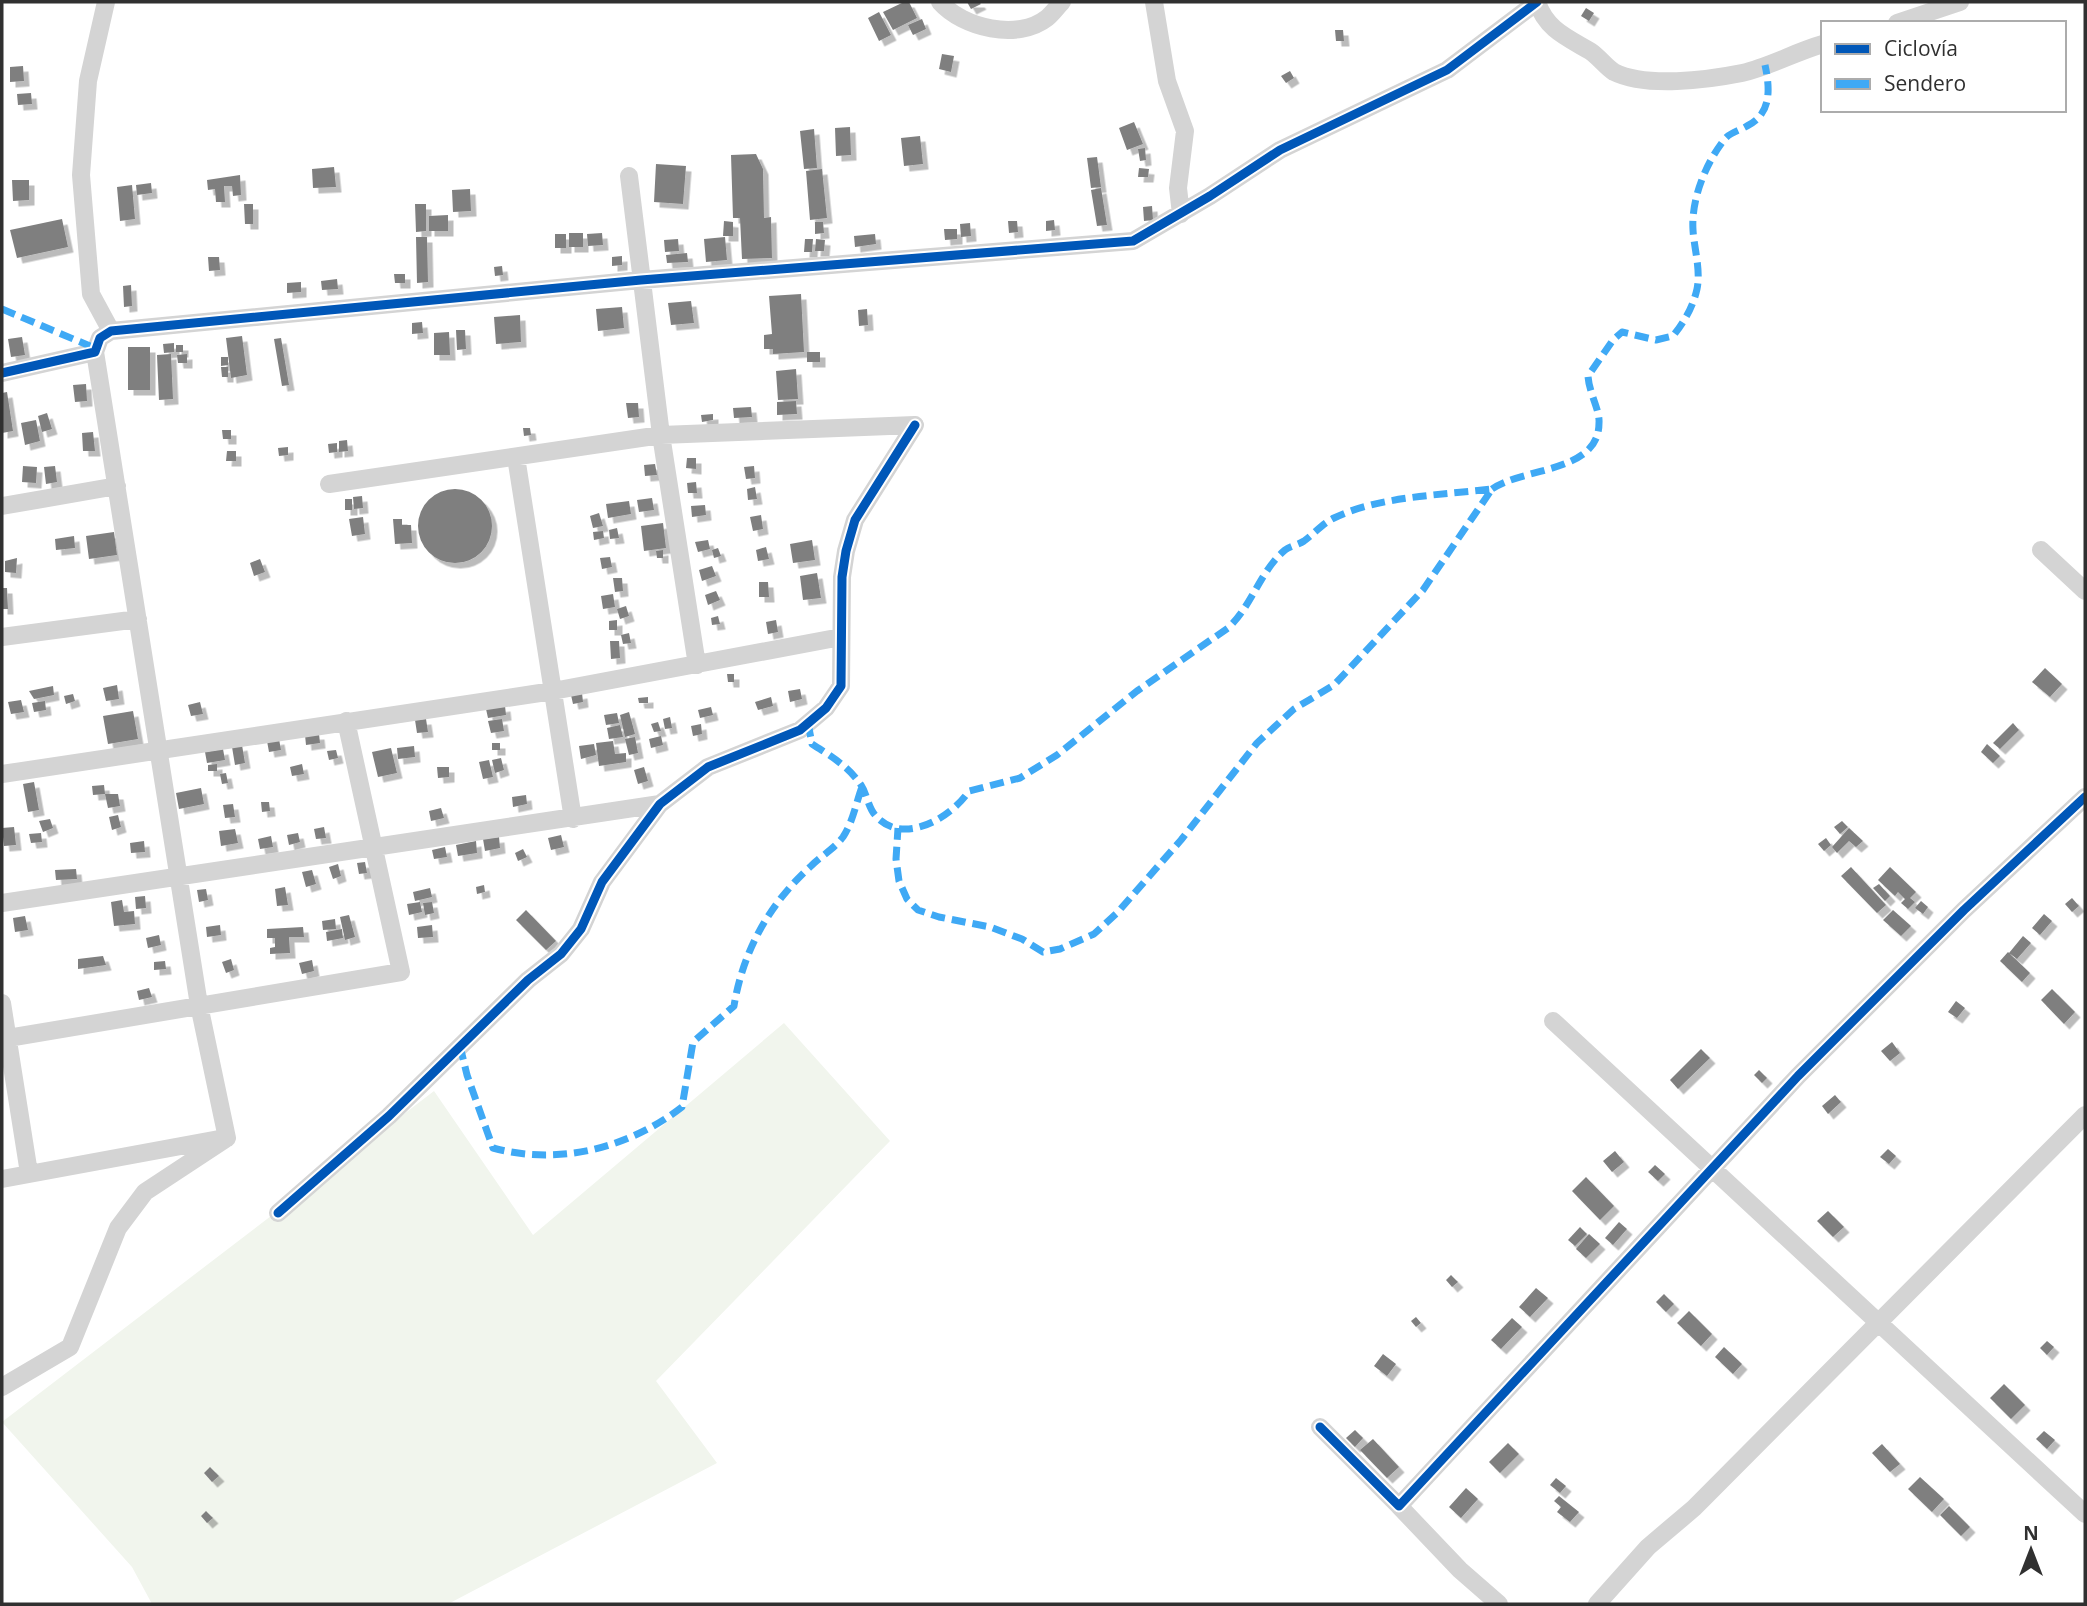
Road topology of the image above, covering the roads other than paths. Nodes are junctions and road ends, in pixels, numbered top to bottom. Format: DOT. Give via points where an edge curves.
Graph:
graph roads {
  1 [pos="106,2"];
  2 [pos="940,2"];
  3 [pos="1062,2"];
  4 [pos="1154,2"];
  5 [pos="1537,2"];
  6 [pos="1960,2"];
  7 [pos="1903,21"];
  8 [pos="1821,45"];
  9 [pos="629,176"];
  10 [pos="1181,214"];
  11 [pos="641,280"];
  12 [pos="111,331"];
  13 [pos="95,352"];
  14 [pos="2,373"];
  15 [pos="661,435"];
  16 [pos="516,457"];
  17 [pos="329,484"];
  18 [pos="117,486"];
  19 [pos="2,506"];
  20 [pos="2041,550"];
  21 [pos="2085,591"];
  22 [pos="138,619"];
  23 [pos="2,637"];
  24 [pos="841,637"];
  25 [pos="697,665"];
  26 [pos="553,691"];
  27 [pos="346,721"];
  28 [pos="159,750"];
  29 [pos="2,774"];
  30 [pos="2085,797"];
  31 [pos="660,804"];
  32 [pos="573,819"];
  33 [pos="373,848"];
  34 [pos="178,877"];
  35 [pos="2,903"];
  36 [pos="2,1003"];
  37 [pos="199,1005"];
  38 [pos="1553,1021"];
  39 [pos="4,1038"];
  40 [pos="2085,1115"];
  41 [pos="227,1138"];
  42 [pos="1712,1169"];
  43 [pos="29,1173"];
  44 [pos="2,1179"];
  45 [pos="278,1213"];
  46 [pos="1878,1322"];
  47 [pos="2,1387"];
  48 [pos="1320,1427"];
  49 [pos="1399,1506"];
  50 [pos="2085,1514"];
  51 [pos="1499,1604"];
  52 [pos="1597,1604"];
  1 -- 12 [label="street" via="88,81 81,175 91,294"];
  2 -- 3 [label="street" via="977,26 1010,30 1045,20"];
  4 -- 10 [label="street" via="1167,81 1185,131 1178,188"];
  5 -- 8 [label="street" via="1543,20 1554,30 1611,70 1633,79 1662,81 1741,73"];
  5 -- 10 [label="street" via="1447,70 1280,150"];
  6 -- 7 [label="street"];
  9 -- 11 [label="street"];
  10 -- 11 [label="street" via="1133,241"];
  11 -- 12 [label="street"];
  11 -- 15 [label="street"];
  12 -- 13 [label="street" via="100,338"];
  13 -- 14 [label="street"];
  13 -- 18 [label="street"];
  15 -- 16 [label="street"];
  15 -- 24 [label="street" via="915,425 855,520 842,577"];
  15 -- 25 [label="street"];
  16 -- 17 [label="street"];
  16 -- 26 [label="street"];
  18 -- 19 [label="street"];
  18 -- 22 [label="street"];
  20 -- 21 [label="street"];
  22 -- 23 [label="street"];
  22 -- 28 [label="street"];
  24 -- 25 [label="street"];
  24 -- 31 [label="street" via="841,686 826,708 800,730 708,767"];
  25 -- 26 [label="street"];
  26 -- 27 [label="street"];
  26 -- 32 [label="street"];
  27 -- 28 [label="street"];
  27 -- 33 [label="street"];
  28 -- 29 [label="street"];
  28 -- 34 [label="street"];
  30 -- 42 [label="street" via="1964,910"];
  31 -- 32 [label="street"];
  31 -- 45 [label="street" via="602,882 581,929 561,954"];
  32 -- 33 [label="street"];
  33 -- 34 [label="street"];
  33 -- 37 [label="street" via="401,972"];
  34 -- 35 [label="street"];
  34 -- 37 [label="street"];
  36 -- 39 [label="street"];
  37 -- 39 [label="street"];
  37 -- 41 [label="street"];
  38 -- 42 [label="street"];
  39 -- 43 [label="street"];
  40 -- 46 [label="street"];
  41 -- 43 [label="street"];
  41 -- 47 [label="street" via="145,1192 118,1228 70,1346"];
  42 -- 46 [label="street"];
  42 -- 49 [label="street"];
  43 -- 44 [label="street"];
  46 -- 50 [label="street"];
  46 -- 52 [label="street" via="1694,1508 1648,1547"];
  48 -- 49 [label="street"];
  49 -- 51 [label="street"];
}
